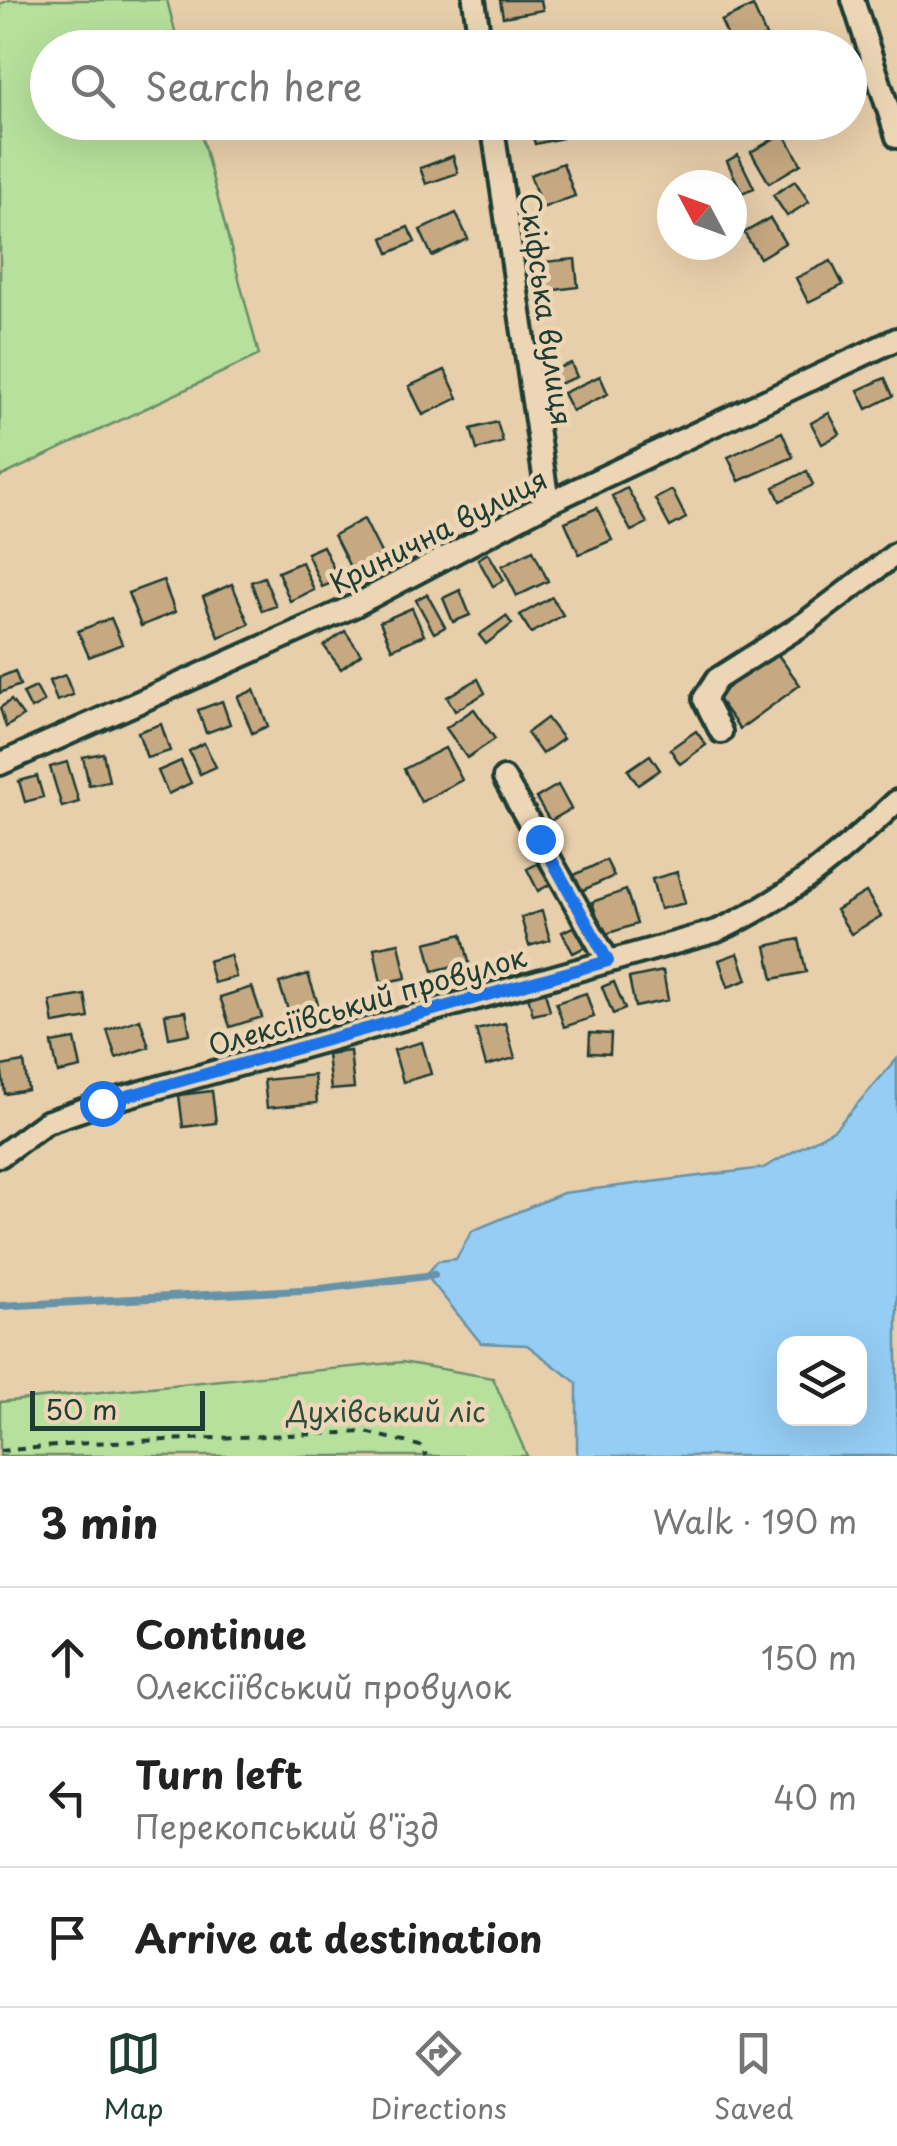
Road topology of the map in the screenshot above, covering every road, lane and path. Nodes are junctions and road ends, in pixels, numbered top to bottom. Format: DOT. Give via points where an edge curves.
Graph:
graph roads {
  1 [pos="474,0"];
  2 [pos="853,0"];
  3 [pos="478,30"];
  4 [pos="863,30"];
  5 [pos="867,44"];
  6 [pos="897,137"];
  7 [pos="495,140"];
  8 [pos="897,338"];
  9 [pos="548,503"];
  10 [pos="897,554"];
  11 [pos="721,732"];
  12 [pos="0,764"];
  13 [pos="504,778"];
  14 [pos="897,801"];
  15 [pos="608,961"];
  16 [pos="0,1156"];
  17 [pos="0,1451"];
  18 [pos="426,1456"];
  1 -- 3 [label="street"];
  2 -- 4 [label="street"];
  5 -- 6 [label="street"];
  7 -- 9 [label="street, Скіфська вулиця"];
  8 -- 9 [label="street, Кринична вулиця"];
  9 -- 12 [label="street, Кринична вулиця" via="354,606"];
  10 -- 11 [label="street" via="717,678 704,699"];
  13 -- 15 [label="street"];
  14 -- 15 [label="street, Олексіївський провулок" via="830,865 764,910 717,931"];
  15 -- 16 [label="street, Олексіївський провулок" via="102,1103 46,1122"];
  17 -- 18 [label="path" via="366,1432 424,1447"];
}
